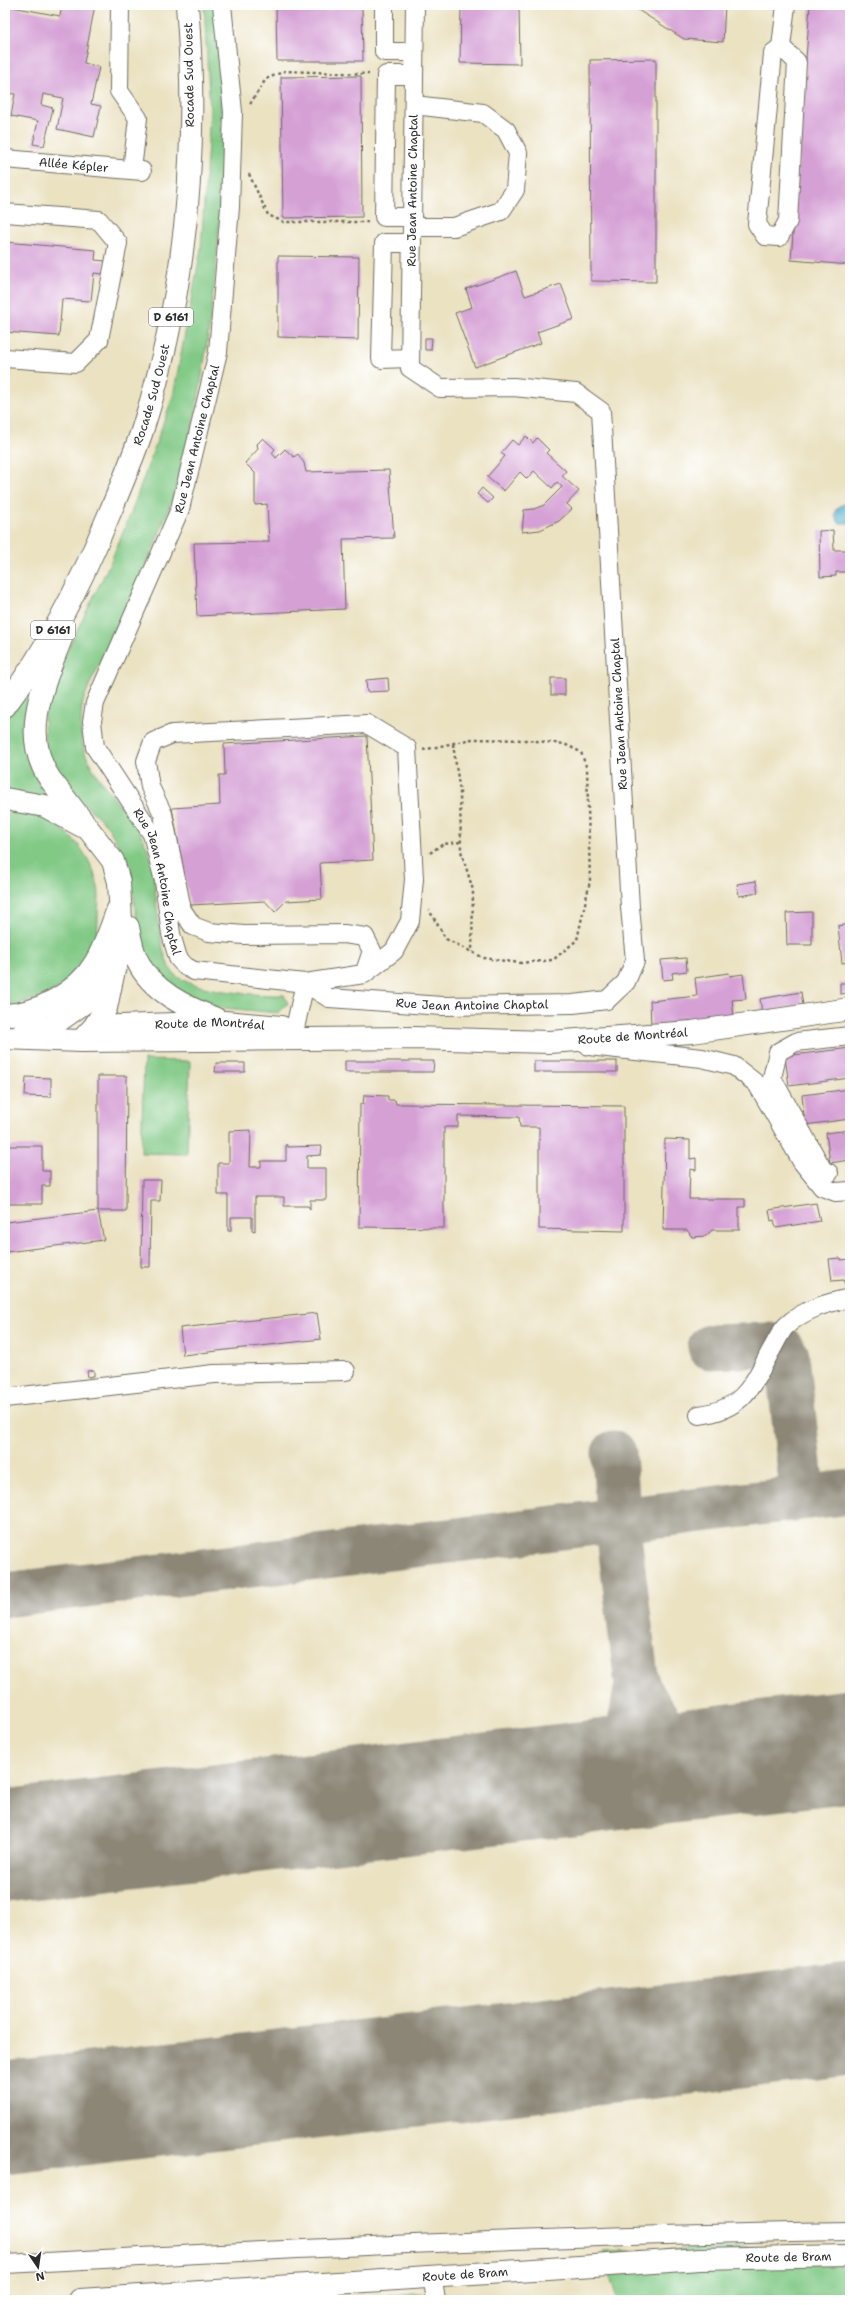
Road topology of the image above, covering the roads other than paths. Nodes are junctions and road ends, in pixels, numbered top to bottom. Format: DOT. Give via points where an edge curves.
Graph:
graph roads {
  1 [pos="120,5"];
  2 [pos="187,5"];
  3 [pos="192,5"];
  4 [pos="222,5"];
  5 [pos="384,5"];
  6 [pos="415,5"];
  7 [pos="786,5"];
  8 [pos="782,47"];
  9 [pos="414,52"];
  10 [pos="191,55"];
  11 [pos="414,75"];
  12 [pos="414,105"];
  13 [pos="5,159"];
  14 [pos="5,213"];
  15 [pos="412,229"];
  16 [pos="5,358"];
  17 [pos="410,358"];
  18 [pos="87,567"];
  19 [pos="9,700"];
  20 [pos="5,799"];
  21 [pos="94,834"];
  22 [pos="121,903"];
  23 [pos="114,970"];
  24 [pos="364,974"];
  25 [pos="305,983"];
  26 [pos="850,1009"];
  27 [pos="5,1015"];
  28 [pos="225,1022"];
  29 [pos="5,1026"];
  30 [pos="50,1027"];
  31 [pos="294,1028"];
  32 [pos="5,1033"];
  33 [pos="87,1034"];
  34 [pos="850,1036"];
  35 [pos="5,1038"];
  36 [pos="414,1038"];
  37 [pos="549,1042"];
  38 [pos="777,1102"];
  39 [pos="829,1173"];
  40 [pos="841,1195"];
  41 [pos="850,1298"];
  42 [pos="346,1371"];
  43 [pos="5,1398"];
  44 [pos="699,1415"];
  45 [pos="850,2230"];
  46 [pos="850,2256"];
  47 [pos="5,2264"];
  48 [pos="432,2276"];
  49 [pos="80,2300"];
  50 [pos="436,2300"];
  1 -- 13 [label="street, Allée Képler" via="119,91 138,118 137,171"];
  2 -- 10 [label="main road, Rocade Sud Ouest / D 6161"];
  3 -- 10 [label="main road"];
  4 -- 25 [label="street, Rue Jean Antoine Chaptal" via="233,112 230,207 218,352 180,509 94,703 92,721 95,747 152,834 164,881 171,934 178,958 194,971"];
  5 -- 9 [label="street" via="384,52"];
  6 -- 9 [label="street, Rue Jean Antoine Chaptal"];
  7 -- 8 [label="street"];
  8 -- 8 [label="street" via="773,53 757,224 765,236 779,237 788,221 797,62"];
  9 -- 11 [label="street, Rue Jean Antoine Chaptal"];
  10 -- 18 [label="main road, Rocade Sud Ouest / D 6161" via="189,187 170,325 141,432"];
  11 -- 12 [label="street, Rue Jean Antoine Chaptal"];
  11 -- 15 [label="street" via="386,75 384,217"];
  12 -- 15 [label="street, Rue Jean Antoine Chaptal"];
  12 -- 15 [label="street" via="483,113 506,130 518,153 515,190 501,211 454,227"];
  14 -- 16 [label="street" via="99,220 118,243 99,340 76,363"];
  15 -- 17 [label="street, Rue Jean Antoine Chaptal"];
  15 -- 17 [label="street" via="384,243 381,359"];
  17 -- 25 [label="street, Rue Jean Antoine Chaptal" via="410,368 440,388 513,387 576,393 601,411 635,961 626,982 607,1000 573,1004 442,1006 329,998"];
  18 -- 19 [label="main road, Rocade Sud Ouest / D 6161" via="49,638"];
  18 -- 21 [label="main road" via="43,687 34,730 42,767"];
  20 -- 21 [label="main road" via="45,806"];
  21 -- 22 [label="main road" via="113,861"];
  22 -- 23 [label="main road" via="122,940"];
  22 -- 27 [label="main road" via="95,964 77,986 49,1004"];
  22 -- 28 [label="main road" via="137,960 151,980 184,1006"];
  23 -- 30 [label="main road" via="88,1000"];
  23 -- 33 [label="main road" via="106,1008"];
  24 -- 24 [label="street" via="394,951 410,921 414,879 407,748 367,724 172,734 154,742 146,762 150,787 163,814 182,910 193,926 216,933 344,934 365,937 372,950"];
  24 -- 25 [label="street"];
  25 -- 31 [label="street"];
  26 -- 37 [label="main road, Route de Montréal" via="692,1032"];
  28 -- 31 [label="main road, Route de Montréal"];
  28 -- 33 [label="main road, Route de Montréal"];
  29 -- 30 [label="main road, Route de Montréal"];
  30 -- 32 [label="main road"];
  30 -- 33 [label="main road, Route de Montréal"];
  31 -- 36 [label="main road, Route de Montréal"];
  33 -- 35 [label="main road, Route de Montréal"];
  33 -- 36 [label="main road, Route de Montréal"];
  34 -- 38 [label="street" via="796,1042 778,1052 772,1078"];
  36 -- 37 [label="main road, Route de Montréal"];
  37 -- 38 [label="street" via="702,1058 734,1066"];
  38 -- 39 [label="street" via="823,1170"];
  38 -- 40 [label="street" via="813,1176 822,1187"];
  41 -- 44 [label="street" via="828,1302 802,1313 785,1327 746,1395 728,1408"];
  42 -- 43 [label="street" via="214,1374"];
  45 -- 47 [label="street" via="661,2234 278,2249"];
  46 -- 48 [label="main road, Route de Bram" via="700,2259"];
  48 -- 49 [label="main road, Route de Bram"];
  48 -- 50 [label="street"];
}
